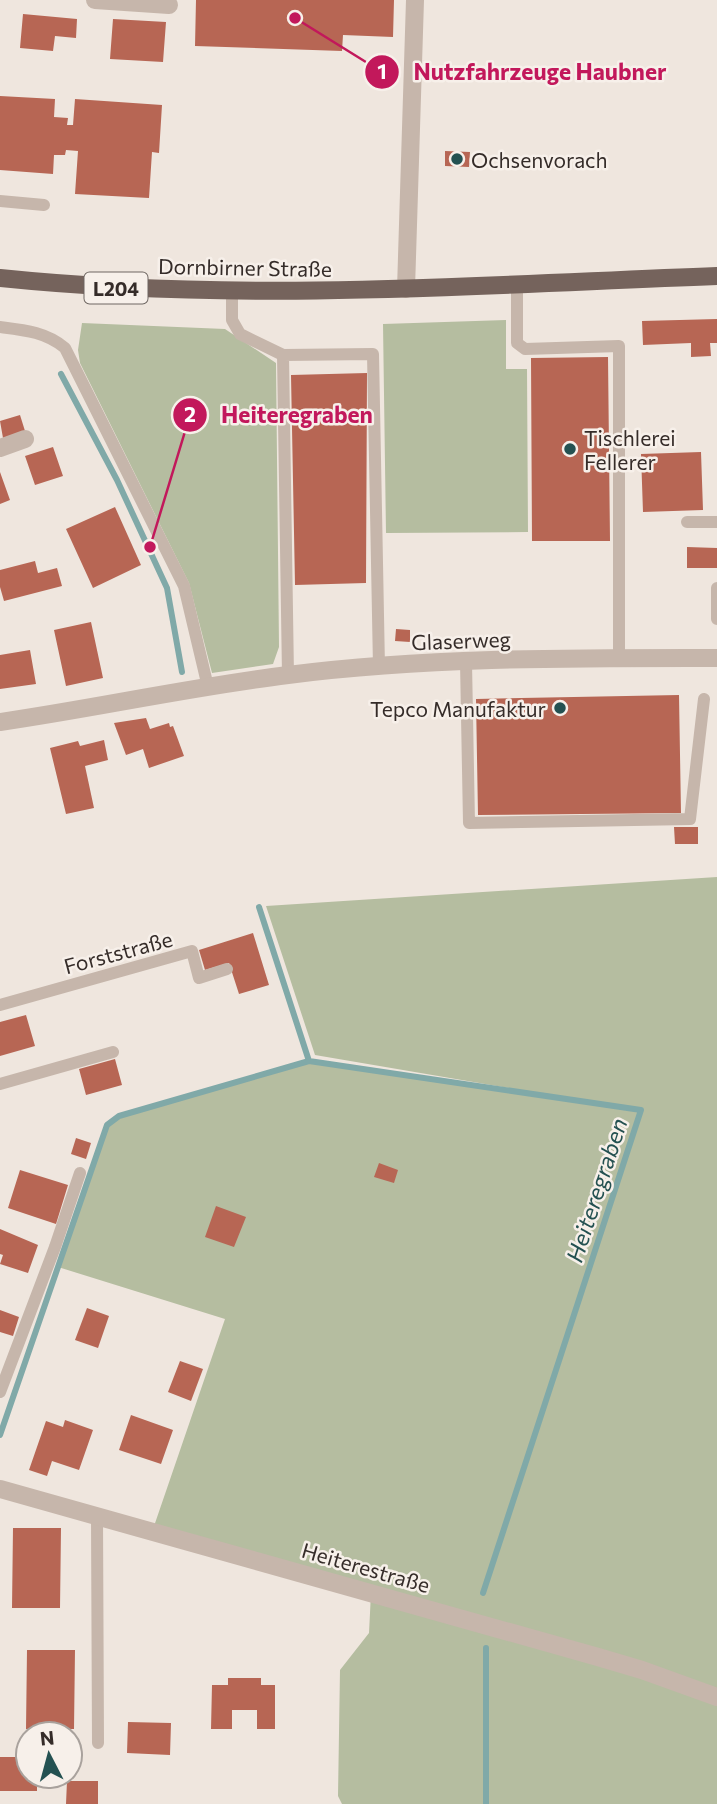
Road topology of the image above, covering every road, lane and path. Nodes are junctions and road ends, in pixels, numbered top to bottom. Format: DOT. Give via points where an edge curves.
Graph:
graph roads {
  1 [pos="95,0"];
  2 [pos="415,0"];
  3 [pos="169,5"];
  4 [pos="0,201"];
  5 [pos="44,205"];
  6 [pos="717,276"];
  7 [pos="0,278"];
  8 [pos="517,284"];
  9 [pos="406,289"];
  10 [pos="232,292"];
  11 [pos="0,327"];
  12 [pos="283,355"];
  13 [pos="25,439"];
  14 [pos="0,447"];
  15 [pos="687,522"];
  16 [pos="717,522"];
  17 [pos="717,588"];
  18 [pos="717,619"];
  19 [pos="619,658"];
  20 [pos="717,658"];
  21 [pos="466,662"];
  22 [pos="379,667"];
  23 [pos="288,675"];
  24 [pos="208,687"];
  25 [pos="704,699"];
  26 [pos="0,722"];
  27 [pos="227,969"];
  28 [pos="0,1005"];
  29 [pos="113,1052"];
  30 [pos="0,1084"];
  31 [pos="80,1173"];
  32 [pos="0,1392"];
  33 [pos="0,1489"];
  34 [pos="97,1517"];
  35 [pos="717,1698"];
  36 [pos="98,1743"];
  1 -- 3 [label="street"];
  2 -- 9 [label="street"];
  4 -- 5 [label="lane"];
  6 -- 8 [label="main road, Dornbirner Straße / L204"];
  7 -- 10 [label="main road, Dornbirner Straße / L204"];
  8 -- 9 [label="main road, Dornbirner Straße / L204"];
  8 -- 19 [label="lane" via="517,343 525,349 620,346"];
  9 -- 10 [label="main road, Dornbirner Straße / L204"];
  10 -- 12 [label="lane" via="232,320 240,334"];
  11 -- 24 [label="lane" via="32,331 65,348 184,586"];
  12 -- 22 [label="lane" via="373,354"];
  12 -- 23 [label="lane"];
  13 -- 14 [label="street"];
  15 -- 16 [label="lane"];
  17 -- 18 [label="lane"];
  19 -- 20 [label="street, Glaserweg"];
  19 -- 21 [label="street, Glaserweg"];
  21 -- 22 [label="street, Glaserweg"];
  21 -- 25 [label="lane" via="468,823 690,818"];
  22 -- 23 [label="street, Glaserweg"];
  23 -- 24 [label="street, Glaserweg"];
  24 -- 26 [label="street, Glaserweg"];
  27 -- 28 [label="lane, Forststraße" via="199,978 192,951"];
  29 -- 30 [label="lane"];
  31 -- 32 [label="lane"];
  33 -- 34 [label="street, Heiterestraße"];
  34 -- 35 [label="street, Heiterestraße" via="631,1667"];
  34 -- 36 [label="lane"];
}
